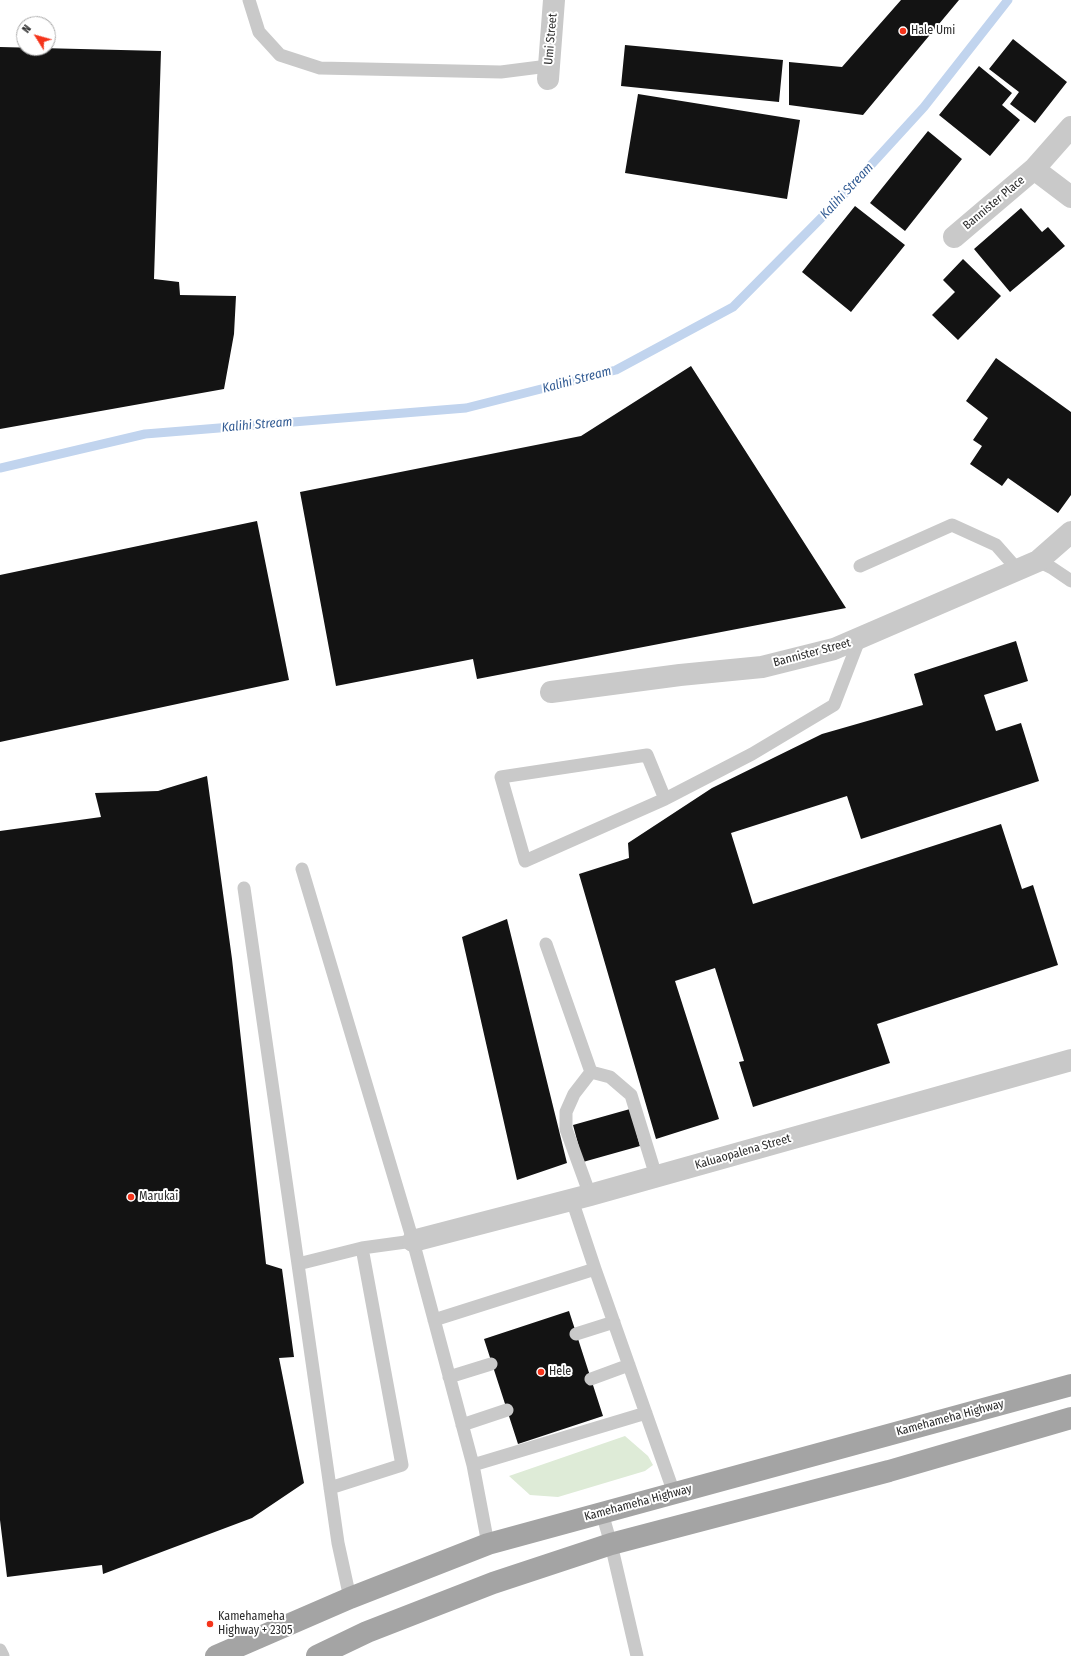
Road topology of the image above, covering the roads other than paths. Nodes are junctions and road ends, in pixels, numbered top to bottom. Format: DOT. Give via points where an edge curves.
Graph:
graph roads {
  1 [pos="249,0"];
  2 [pos="554,0"];
  3 [pos="548,73"];
  4 [pos="1071,127"];
  5 [pos="1034,169"];
  6 [pos="1071,197"];
  7 [pos="954,237"];
  8 [pos="1071,532"];
  9 [pos="1038,561"];
  10 [pos="860,566"];
  11 [pos="1018,570"];
  12 [pos="1071,581"];
  13 [pos="859,640"];
  14 [pos="551,692"];
  15 [pos="665,799"];
  16 [pos="302,869"];
  17 [pos="244,888"];
  18 [pos="546,944"];
  19 [pos="1071,1060"];
  20 [pos="591,1072"];
  21 [pos="656,1176"];
  22 [pos="581,1198"];
  23 [pos="413,1241"];
  24 [pos="362,1248"];
  25 [pos="298,1264"];
  26 [pos="595,1269"];
  27 [pos="434,1320"];
  28 [pos="614,1322"];
  29 [pos="576,1334"];
  30 [pos="492,1364"];
  31 [pos="629,1365"];
  32 [pos="449,1377"];
  33 [pos="591,1379"];
  34 [pos="1071,1385"];
  35 [pos="507,1410"];
  36 [pos="646,1413"];
  37 [pos="1071,1418"];
  38 [pos="462,1425"];
  39 [pos="472,1465"];
  40 [pos="330,1488"];
  41 [pos="674,1493"];
  42 [pos="602,1513"];
  43 [pos="488,1544"];
  44 [pos="611,1544"];
  45 [pos="350,1598"];
  46 [pos="0,1650"];
  47 [pos="3,1656"];
  48 [pos="216,1656"];
  49 [pos="316,1656"];
  50 [pos="637,1656"];
  1 -- 3 [label="lane" via="259,32 280,55 320,68"];
  2 -- 3 [label="street, Umi Street"];
  4 -- 5 [label="street, Bannister Place"];
  5 -- 6 [label="street, Bannister Place"];
  5 -- 7 [label="street, Bannister Place"];
  8 -- 9 [label="street, Bannister Street"];
  9 -- 11 [label="street, Bannister Street"];
  9 -- 12 [label="lane"];
  10 -- 11 [label="lane" via="952,525 996,545"];
  11 -- 13 [label="street, Bannister Street"];
  13 -- 14 [label="street, Bannister Street" via="834,649 762,666"];
  13 -- 15 [label="lane" via="834,706 752,754"];
  15 -- 15 [label="lane" via="525,861 500,777 647,755"];
  16 -- 23 [label="lane"];
  17 -- 25 [label="lane"];
  18 -- 20 [label="lane"];
  19 -- 21 [label="street, Kaluaopalena Street"];
  20 -- 21 [label="lane" via="610,1077 631,1095"];
  20 -- 22 [label="lane" via="574,1094 566,1112 566,1130"];
  21 -- 22 [label="street, Kaluaopalena Street"];
  22 -- 23 [label="street, Kaluaopalena Street"];
  22 -- 26 [label="lane"];
  23 -- 24 [label="lane"];
  23 -- 27 [label="lane"];
  24 -- 25 [label="lane"];
  24 -- 40 [label="lane" via="402,1465"];
  25 -- 40 [label="lane"];
  26 -- 27 [label="lane"];
  26 -- 28 [label="lane"];
  27 -- 32 [label="lane"];
  28 -- 29 [label="lane"];
  28 -- 31 [label="lane"];
  30 -- 32 [label="lane"];
  31 -- 33 [label="lane"];
  31 -- 36 [label="lane"];
  32 -- 38 [label="lane"];
  34 -- 41 [label="main road, Kamehameha Highway"];
  35 -- 38 [label="lane"];
  36 -- 39 [label="lane"];
  36 -- 41 [label="lane"];
  37 -- 44 [label="main road" via="889,1471"];
  38 -- 39 [label="lane"];
  39 -- 43 [label="lane"];
  40 -- 45 [label="lane"];
  41 -- 42 [label="main road, Kamehameha Highway"];
  42 -- 43 [label="main road, Kamehameha Highway"];
  42 -- 44 [label="lane"];
  43 -- 45 [label="main road, Kamehameha Highway"];
  44 -- 49 [label="main road" via="493,1583 367,1632"];
  44 -- 50 [label="lane"];
  45 -- 48 [label="main road, Kamehameha Highway"];
  46 -- 47 [label="lane"];
}
